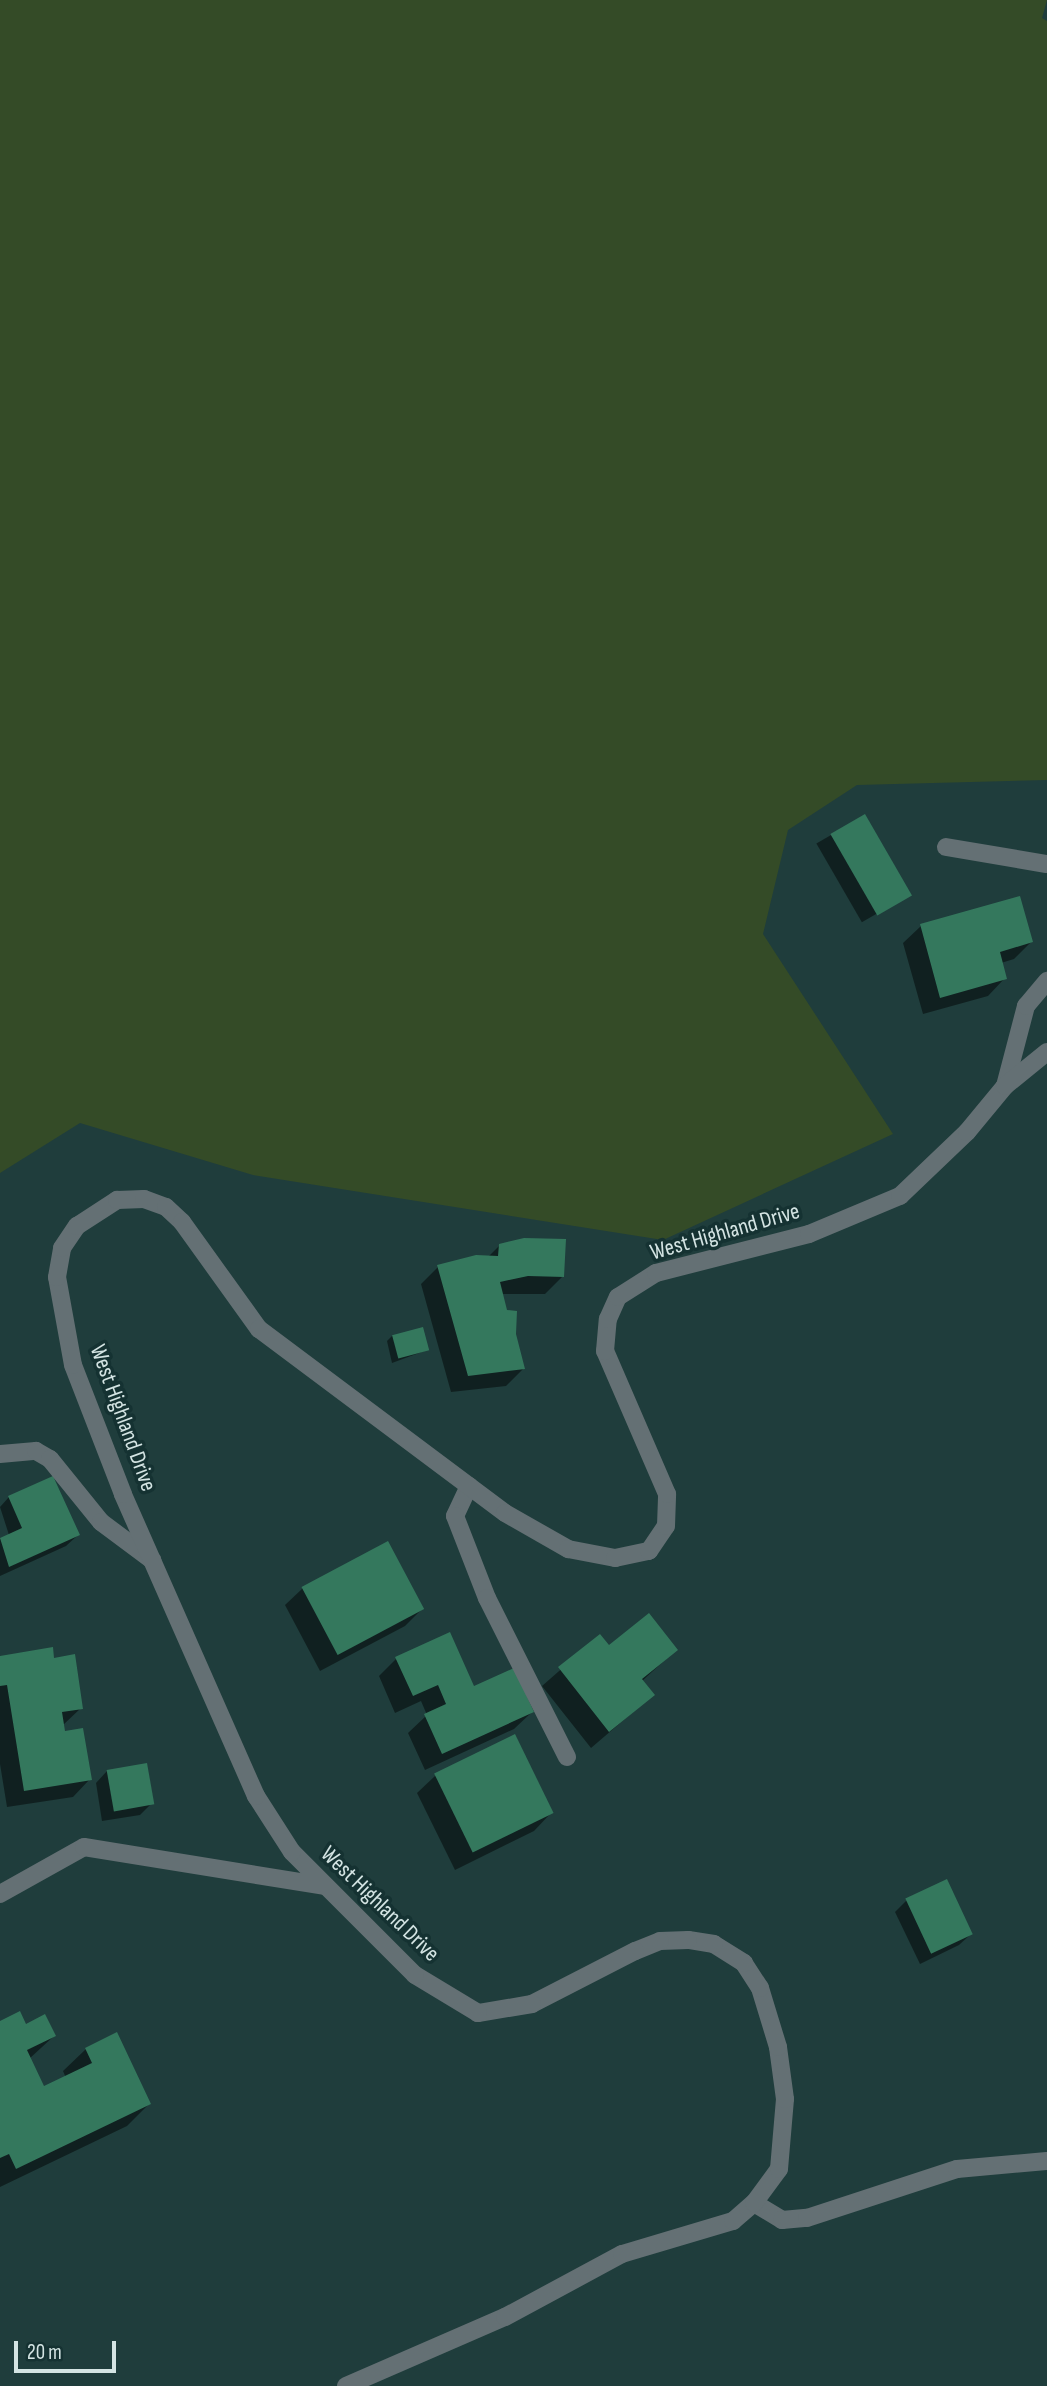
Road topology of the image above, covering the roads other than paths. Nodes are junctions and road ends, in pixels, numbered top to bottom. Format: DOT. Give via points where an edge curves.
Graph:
graph roads {
  1 [pos="946,847"];
  2 [pos="1047,864"];
  3 [pos="1047,981"];
  4 [pos="1047,1052"];
  5 [pos="1005,1086"];
  6 [pos="0,1454"];
  7 [pos="469,1486"];
  8 [pos="152,1560"];
  9 [pos="567,1757"];
  10 [pos="326,1886"];
  11 [pos="0,1894"];
  12 [pos="1047,2161"];
  13 [pos="754,2203"];
  14 [pos="346,2386"];
  1 -- 2 [label="street"];
  3 -- 5 [label="street" via="1026,1006"];
  4 -- 5 [label="street, West Highland Drive"];
  5 -- 7 [label="street, West Highland Drive" via="967,1132 900,1196 809,1234 656,1273 618,1297 608,1318 605,1351 667,1494 666,1526 649,1551 615,1558 568,1549"];
  6 -- 8 [label="street" via="36,1451 50,1459 101,1522"];
  7 -- 8 [label="street, West Highland Drive" via="259,1329 182,1222 166,1207 144,1199 117,1200 76,1226 62,1248 57,1277 73,1365"];
  7 -- 9 [label="street" via="456,1516 488,1598"];
  8 -- 10 [label="street, West Highland Drive" via="256,1796 292,1852"];
  10 -- 11 [label="street" via="84,1847"];
  10 -- 13 [label="street, West Highland Drive" via="415,1975 478,2013 532,2004 660,1941 714,1944 744,1963 761,1988 778,2048 785,2099 779,2169"];
  12 -- 13 [label="street" via="957,2169 807,2217 782,2220"];
  13 -- 14 [label="street, West Highland Drive" via="733,2221 622,2255 505,2317"];
}
